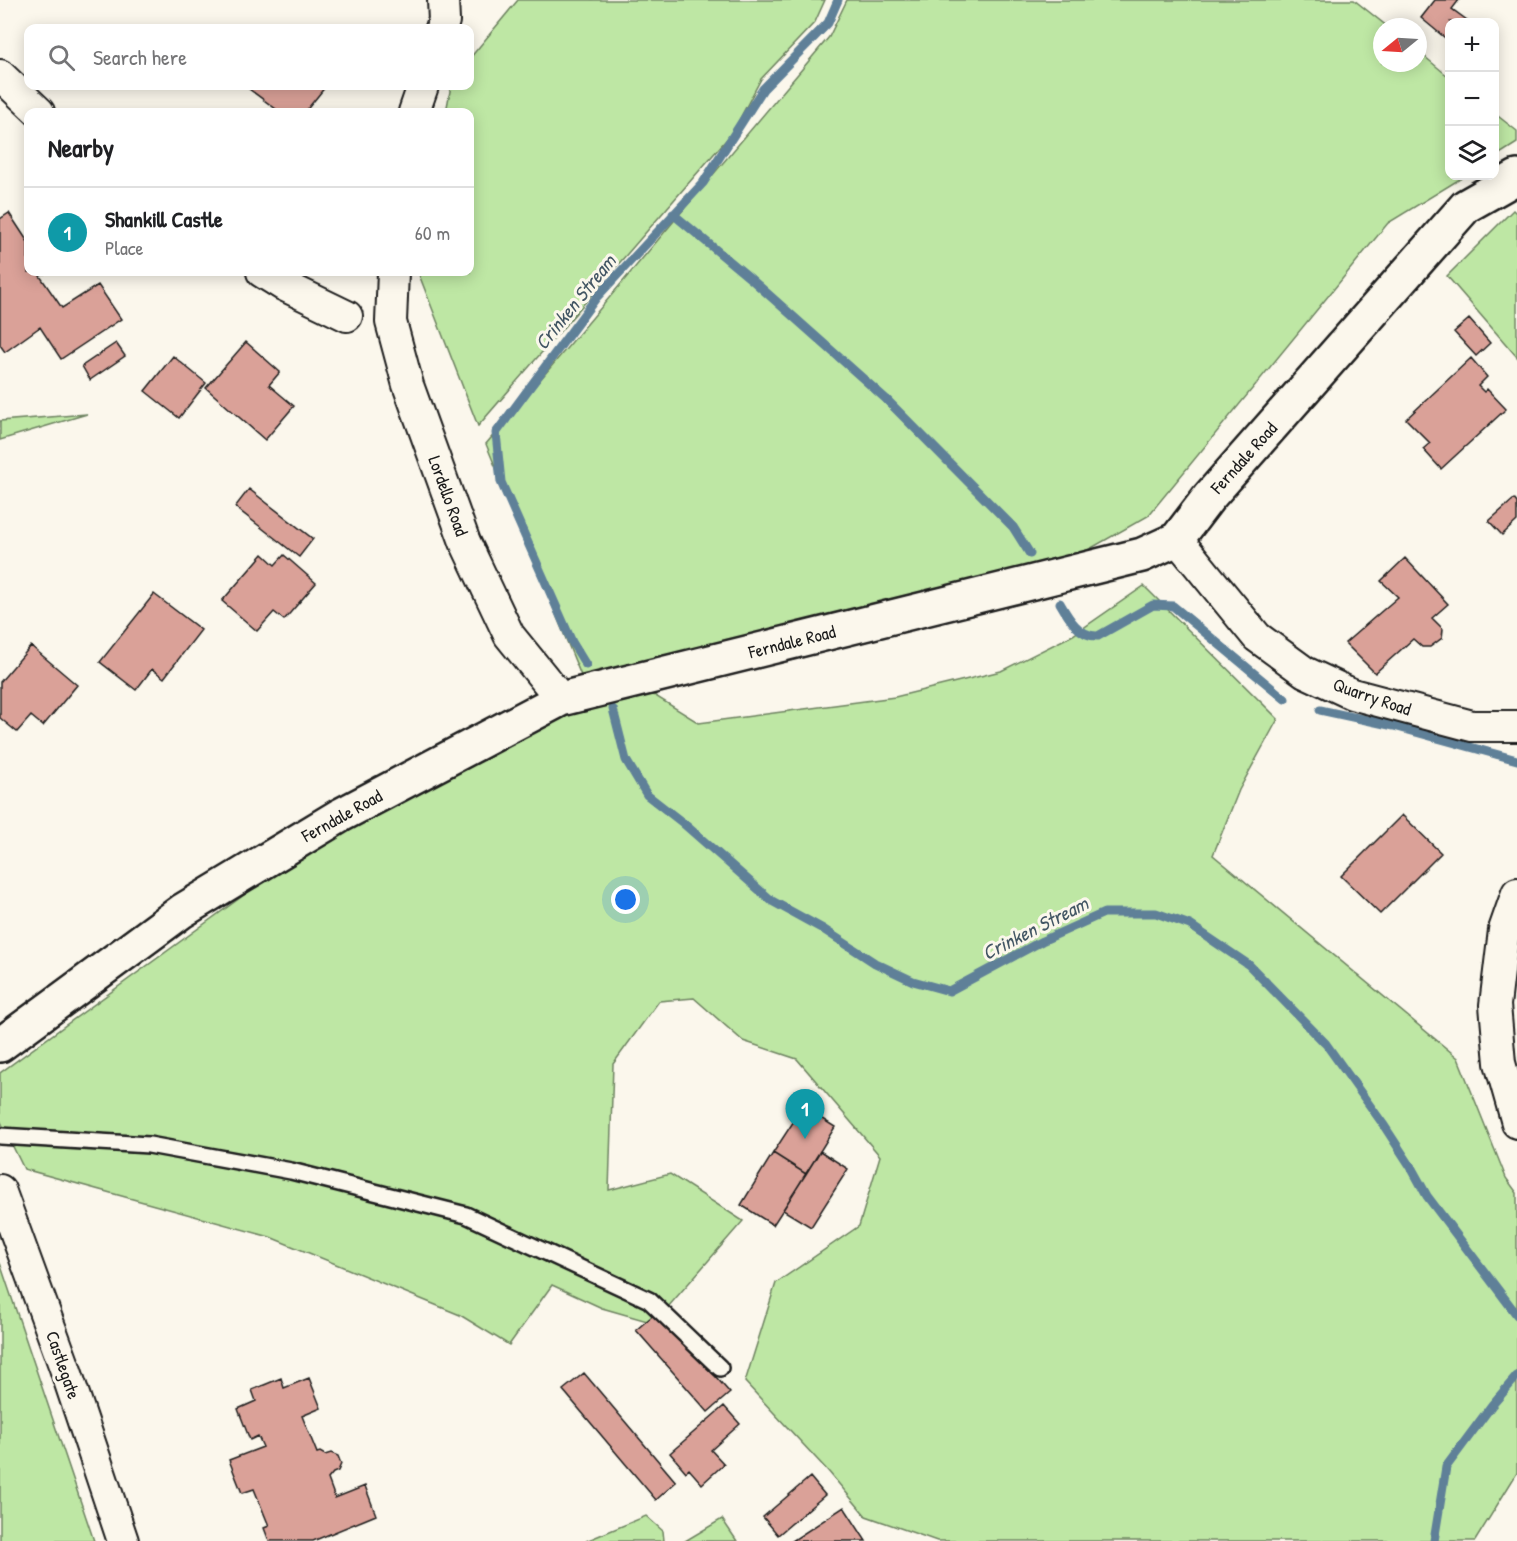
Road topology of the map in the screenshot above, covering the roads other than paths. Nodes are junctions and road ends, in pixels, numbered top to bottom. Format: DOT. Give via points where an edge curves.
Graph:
graph roads {
  1 [pos="443,0"];
  2 [pos="443,24"];
  3 [pos="0,75"];
  4 [pos="422,90"];
  5 [pos="35,108"];
  6 [pos="415,108"];
  7 [pos="1517,177"];
  8 [pos="268,276"];
  9 [pos="393,276"];
  10 [pos="347,316"];
  11 [pos="1177,539"];
  12 [pos="561,699"];
  13 [pos="1517,726"];
  14 [pos="1517,893"];
  15 [pos="0,1045"];
  16 [pos="1517,1123"];
  17 [pos="0,1136"];
  18 [pos="0,1190"];
  19 [pos="720,1368"];
  20 [pos="123,1541"];
  1 -- 2 [label="street"];
  3 -- 5 [label="street"];
  4 -- 6 [label="street"];
  7 -- 11 [label="street, Ferndale Road" via="1466,206 1209,497"];
  8 -- 10 [label="street"];
  9 -- 12 [label="street, Lordello Road" via="391,322 402,364 465,542 509,635"];
  11 -- 12 [label="street, Ferndale Road" via="1142,555"];
  11 -- 13 [label="street, Quarry Road" via="1257,637 1305,672 1352,694 1472,726"];
  12 -- 15 [label="street, Ferndale Road" via="341,815 182,911"];
  14 -- 16 [label="street" via="1504,930 1496,1005 1500,1063"];
  17 -- 19 [label="lane" via="149,1145 291,1171 466,1215 649,1300"];
  18 -- 20 [label="street, Castlegate"];
}
